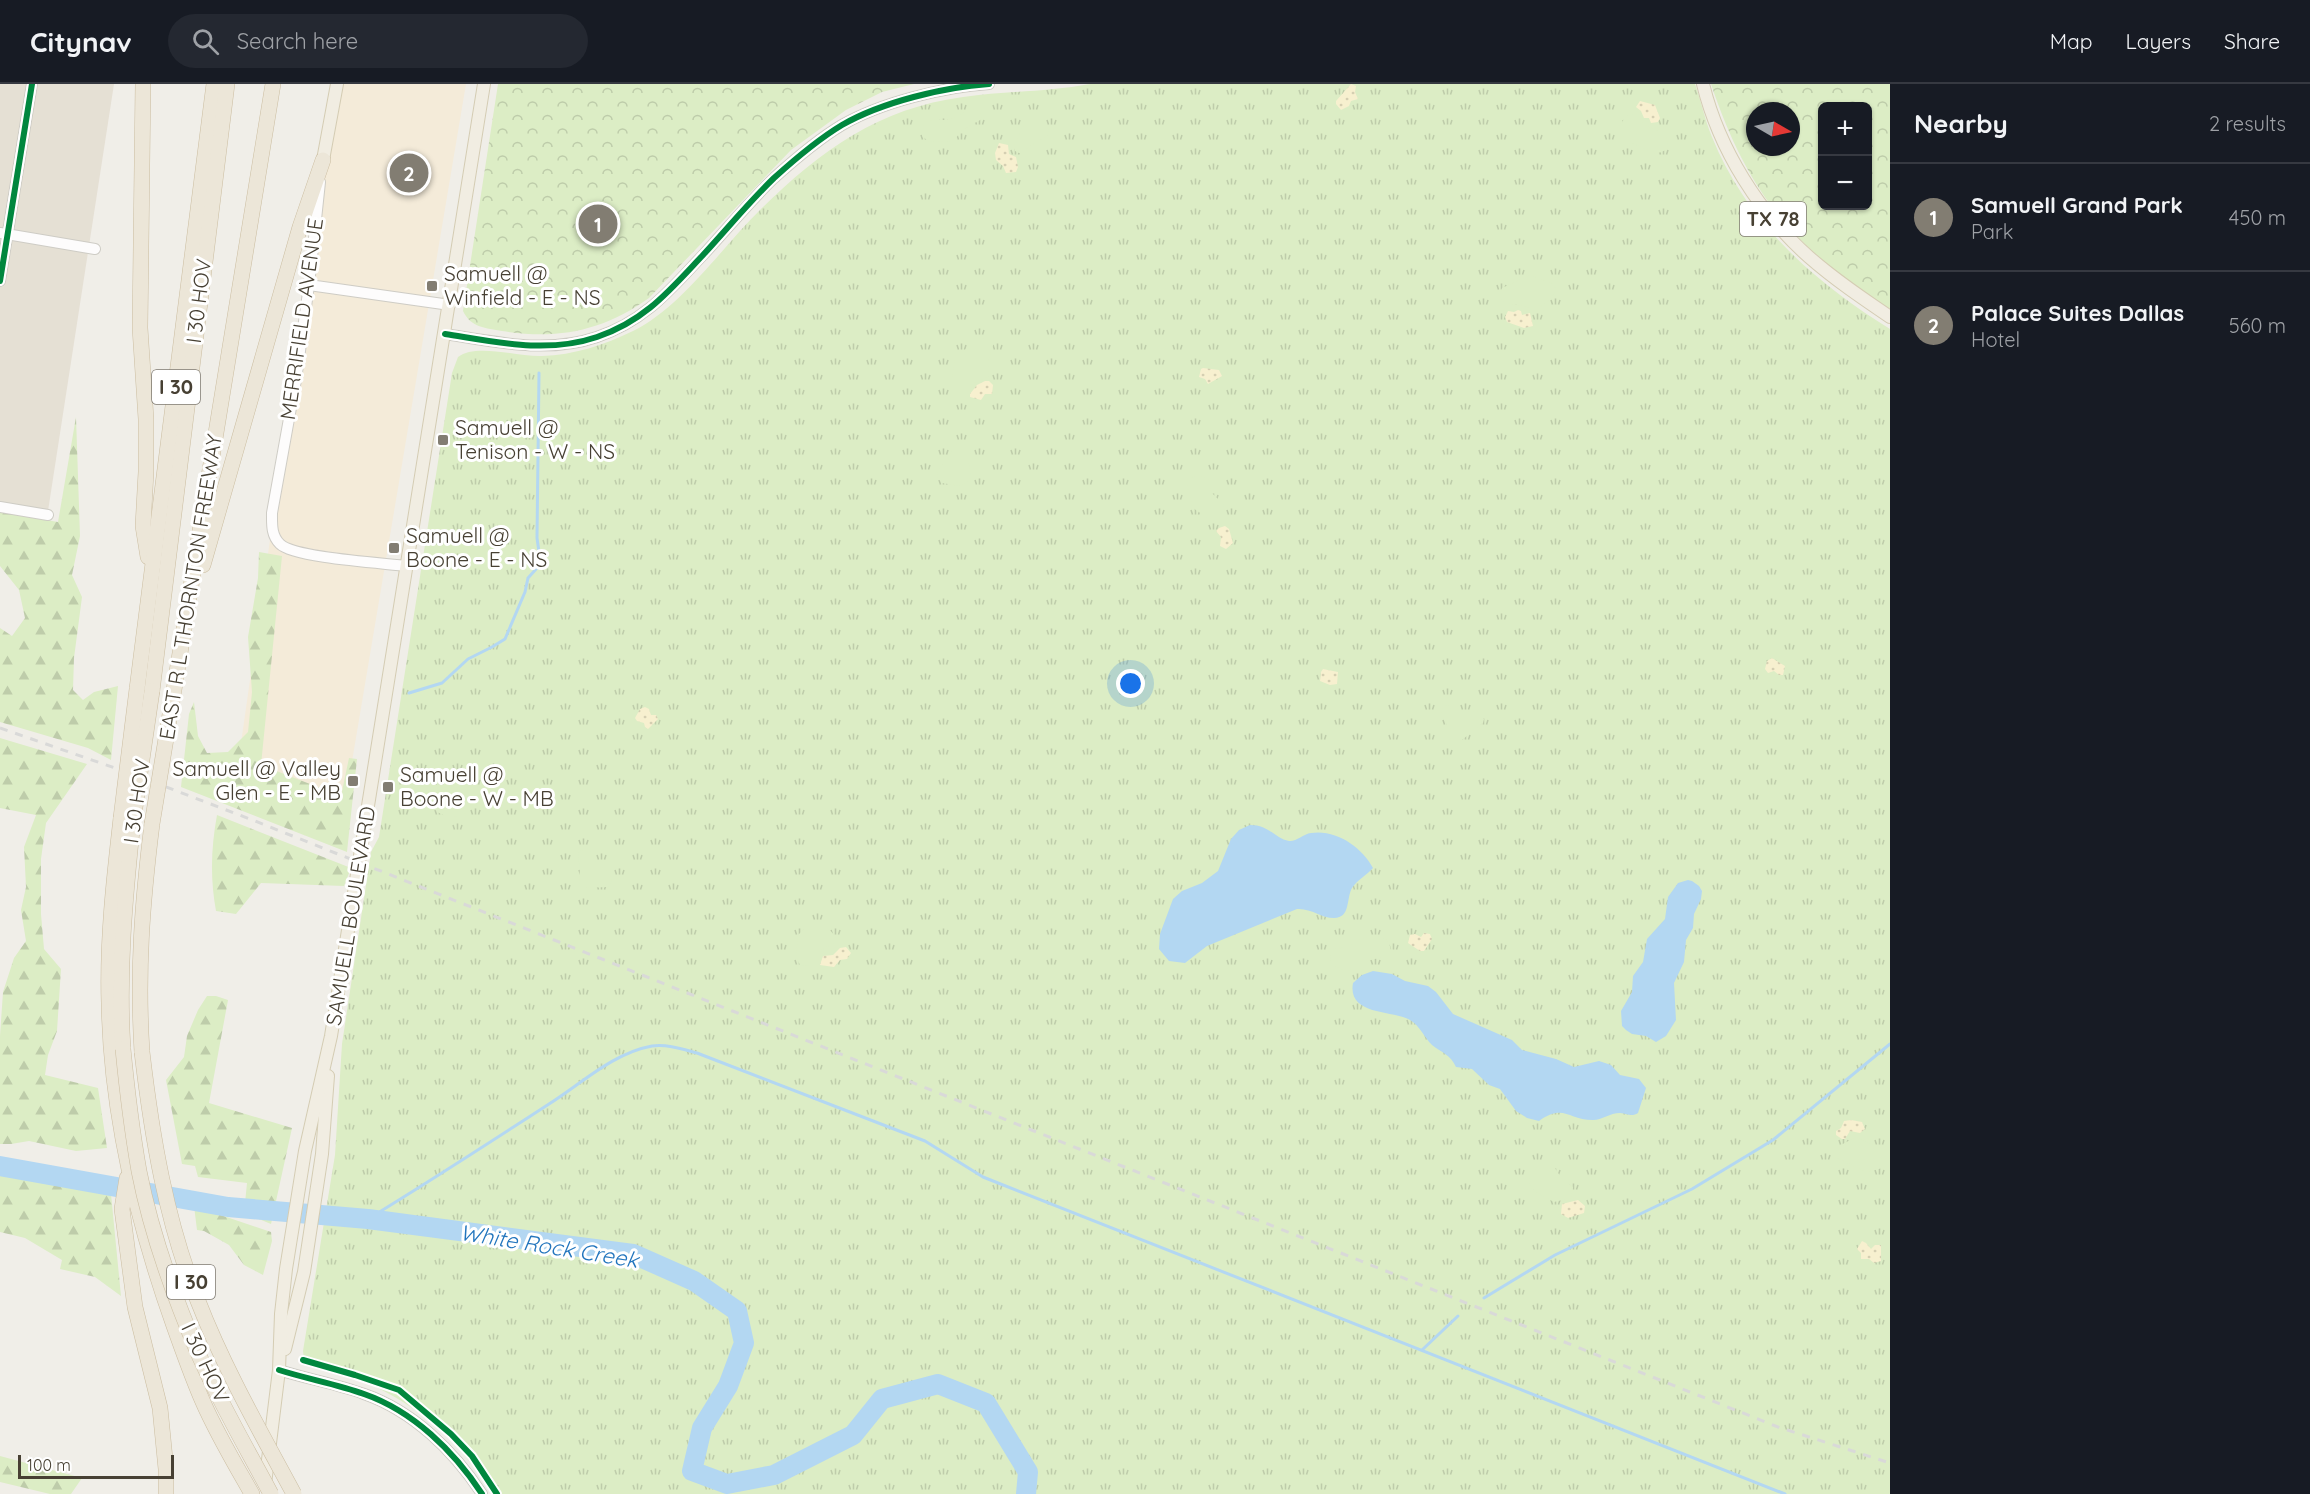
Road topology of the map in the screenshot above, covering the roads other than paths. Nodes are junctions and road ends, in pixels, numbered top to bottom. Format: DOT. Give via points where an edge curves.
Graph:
graph roads {
  1 [pos="32,84"];
  2 [pos="143,84"];
  3 [pos="214,84"];
  4 [pos="227,84"];
  5 [pos="273,84"];
  6 [pos="337,84"];
  7 [pos="484,84"];
  8 [pos="989,84"];
  9 [pos="1703,84"];
  10 [pos="323,159"];
  11 [pos="4,234"];
  12 [pos="94,249"];
  13 [pos="0,281"];
  14 [pos="309,285"];
  15 [pos="450,305"];
  16 [pos="1890,317"];
  17 [pos="445,334"];
  18 [pos="0,507"];
  19 [pos="48,515"];
  20 [pos="407,566"];
  21 [pos="151,576"];
  22 [pos="184,625"];
  23 [pos="144,690"];
  24 [pos="331,1036"];
  25 [pos="117,1050"];
  26 [pos="128,1172"];
  27 [pos="279,1370"];
  28 [pos="166,1494"];
  29 [pos="252,1494"];
  30 [pos="263,1494"];
  31 [pos="271,1494"];
  32 [pos="294,1494"];
  33 [pos="482,1494"];
  1 -- 11 [label="street"];
  2 -- 21 [label="highway" via="143,526"];
  3 -- 21 [label="highway, EAST R L THORNTON FREEWAY / I 30"];
  4 -- 23 [label="highway, I 30 HOV"];
  5 -- 22 [label="highway, EAST R L THORNTON FREEWAY / I 30"];
  6 -- 10 [label="main road, MERRIFIELD AVENUE"];
  7 -- 15 [label="main road, SAMUELL BOULEVARD"];
  8 -- 17 [label="street" via="920,95 843,124 775,178 662,299 616,330 572,343 544,346"];
  9 -- 16 [label="main road, TX 78" via="1720,135 1778,225 1810,257"];
  10 -- 14 [label="street, MERRIFIELD AVENUE"];
  10 -- 22 [label="highway"];
  11 -- 12 [label="street"];
  11 -- 13 [label="street"];
  14 -- 15 [label="street"];
  14 -- 20 [label="street, MERRIFIELD AVENUE" via="272,513 275,537 287,549"];
  15 -- 17 [label="main road, SAMUELL BOULEVARD"];
  17 -- 20 [label="main road, SAMUELL BOULEVARD"];
  18 -- 19 [label="street"];
  20 -- 24 [label="main road, SAMUELL BOULEVARD"];
  21 -- 23 [label="highway, EAST R L THORNTON FREEWAY / I 30"];
  22 -- 32 [label="highway, EAST R L THORNTON FREEWAY / I 30, bridge" via="143,897 142,1052 149,1116 183,1260 214,1341"];
  23 -- 25 [label="highway, EAST R L THORNTON FREEWAY / I 30, bridge" via="109,948"];
  24 -- 27 [label="main road, SAMUELL BOULEVARD" via="304,1150 286,1269"];
  24 -- 27 [label="main road, SAMUELL BOULEVARD" via="322,1154 304,1272"];
  25 -- 26 [label="highway, EAST R L THORNTON FREEWAY / I 30" via="120,1127"];
  25 -- 31 [label="highway, I 30 HOV, bridge" via="140,1173 166,1269 198,1354"];
  26 -- 28 [label="highway" via="122,1209 129,1271 160,1407"];
  26 -- 29 [label="highway, EAST R L THORNTON FREEWAY / I 30" via="155,1272 186,1360 203,1403"];
  27 -- 30 [label="main road, SAMUELL BOULEVARD"];
  27 -- 33 [label="street" via="388,1404 431,1434"];
}
